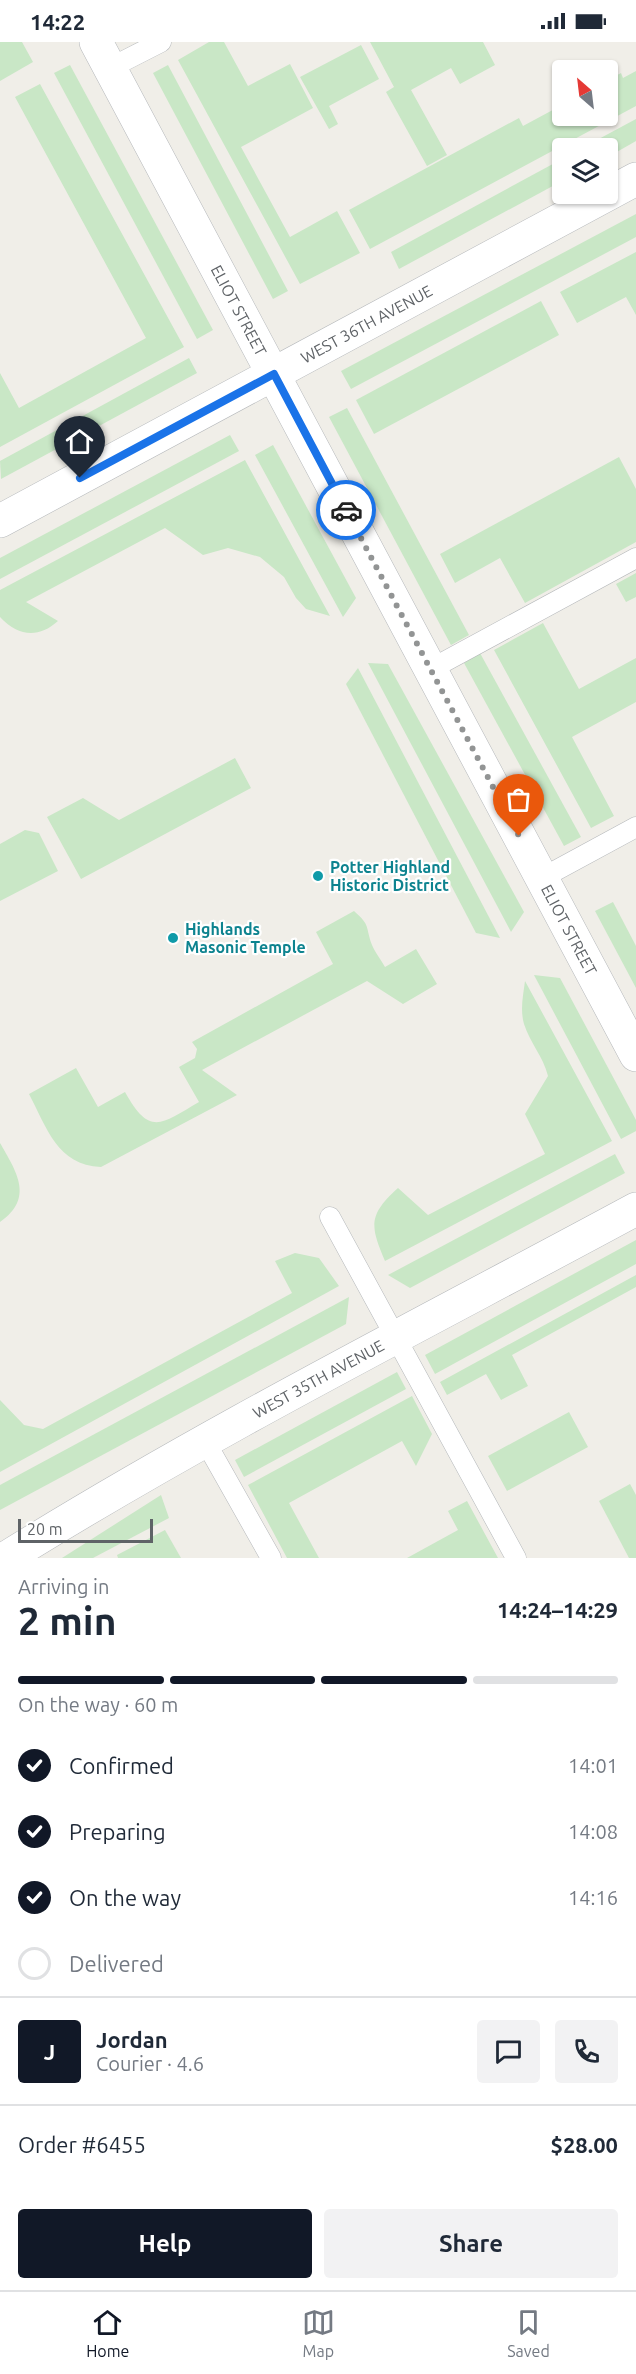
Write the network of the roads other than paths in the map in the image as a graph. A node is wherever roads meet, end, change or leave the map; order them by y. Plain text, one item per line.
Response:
1 (161, 42) edge
2 (103, 55) edge
3 (636, 179) edge
4 (274, 374) junction
5 (0, 521) edge
6 (636, 558) edge
7 (430, 669) junction
8 (636, 827) edge
9 (542, 878) junction
10 (636, 1055) edge
11 (636, 1209) edge
12 (330, 1217) dead end
13 (396, 1338) junction
14 (206, 1441) junction
15 (6, 1558) edge
16 (271, 1558) edge
17 (516, 1558) edge

1 - 2 lane
2 - 4 street, ELIOT STREET
3 - 4 street, WEST 36TH AVENUE
4 - 5 street, WEST 36TH AVENUE
4 - 7 street, ELIOT STREET
6 - 7 lane
7 - 9 street, ELIOT STREET
8 - 9 lane
9 - 10 street, ELIOT STREET
11 - 13 street, WEST 35TH AVENUE
12 - 13 lane
13 - 14 street, WEST 35TH AVENUE
13 - 17 lane
14 - 15 street, WEST 35TH AVENUE
14 - 16 lane

